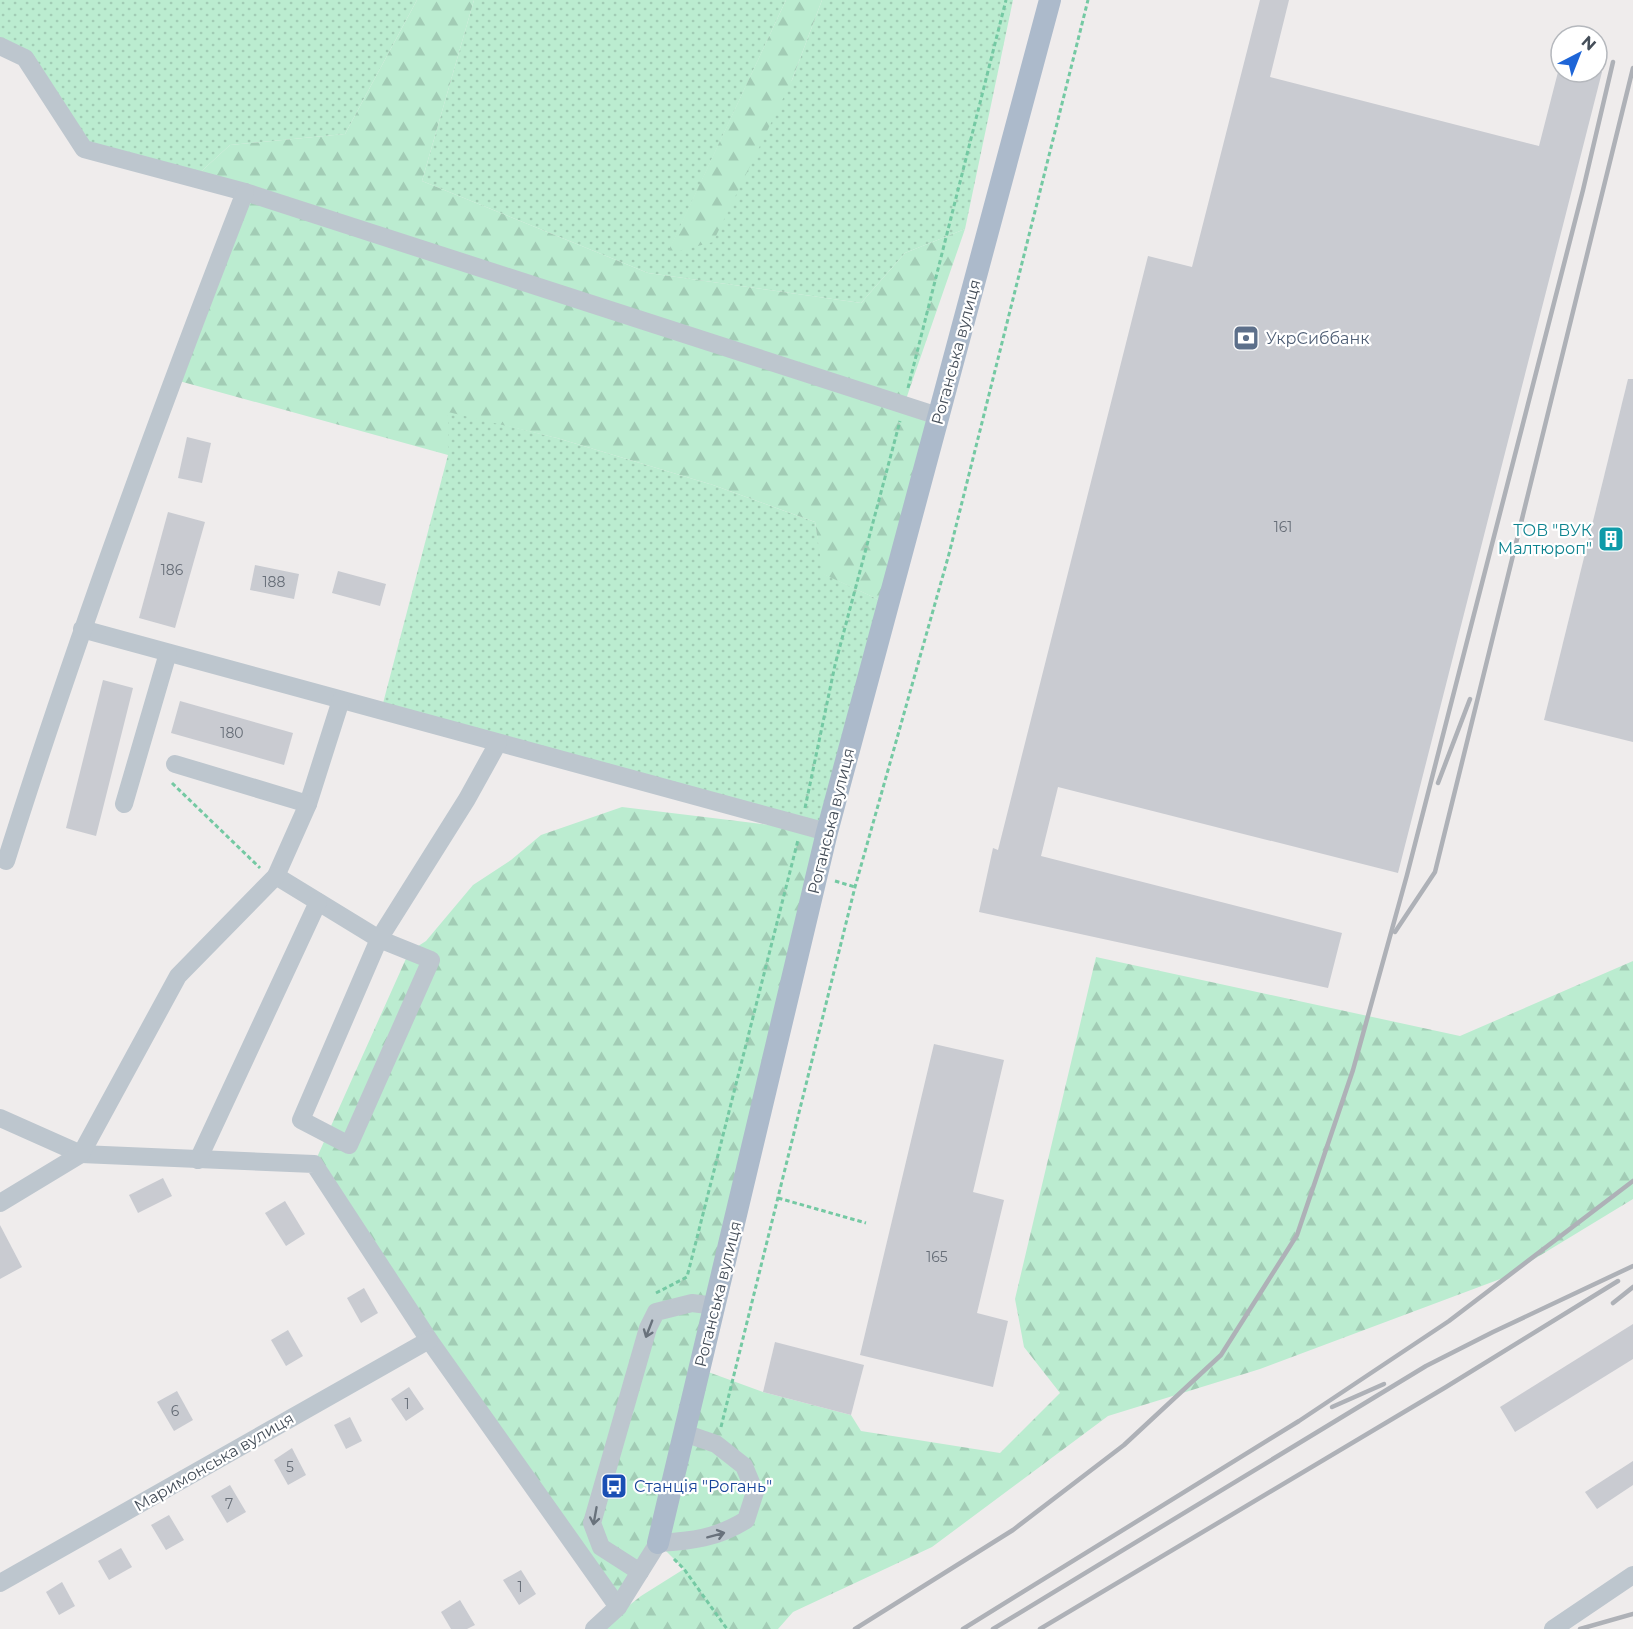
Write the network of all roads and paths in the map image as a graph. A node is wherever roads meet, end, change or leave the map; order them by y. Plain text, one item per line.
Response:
1 (1006, 0) edge
2 (1050, 0) edge
3 (1088, 0) edge
4 (0, 46) edge
5 (246, 192) junction
6 (904, 405) junction
7 (938, 416) junction
8 (82, 629) junction
9 (168, 653) junction
10 (341, 700) junction
11 (498, 742) junction
12 (169, 770) joint
13 (124, 804) dead end
14 (308, 804) junction
15 (802, 826) junction
16 (827, 832) junction
17 (6, 861) dead end
18 (274, 878) junction
19 (318, 902) junction
20 (379, 939) junction
21 (0, 1118) edge
22 (81, 1155) junction
23 (198, 1161) junction
24 (778, 1198) junction
25 (0, 1203) edge
26 (866, 1222) dead end
27 (654, 1294) dead end
28 (716, 1306) junction
29 (429, 1340) junction
30 (684, 1433) junction
31 (716, 1444) junction
32 (658, 1543) junction
33 (640, 1572) junction
34 (1633, 1575) edge
35 (0, 1583) edge
36 (618, 1607) junction
37 (594, 1629) edge
38 (727, 1629) edge
39 (1553, 1629) edge

1 - 6 path
2 - 7 main road, Роганська вулиця
3 - 24 path
4 - 5 street
5 - 6 street
5 - 8 street
6 - 7 street
6 - 15 path
7 - 16 main road, Роганська вулиця
8 - 9 street
8 - 17 street
9 - 10 street
9 - 13 street
10 - 11 street
10 - 14 street
11 - 15 street
11 - 20 street
12 - 14 street
12 - 18 path
14 - 18 street
15 - 16 street
15 - 27 path
16 - 28 main road, Роганська вулиця
18 - 19 street
18 - 22 street
19 - 20 street
19 - 23 street
20 - 20 street
21 - 22 street
22 - 23 street
22 - 25 street
23 - 29 street
24 - 26 path
24 - 31 path
28 - 30 main road, Роганська вулиця
28 -> 33 street
29 - 35 street, Маримонська вулиця
29 - 36 street
30 - 31 street
30 - 32 main road, Роганська вулиця
32 -> 31 street
32 - 33 street, Роганська вулиця
32 - 38 path
33 - 36 street, Роганська вулиця
34 - 39 street
36 - 37 street, Роганська вулиця

